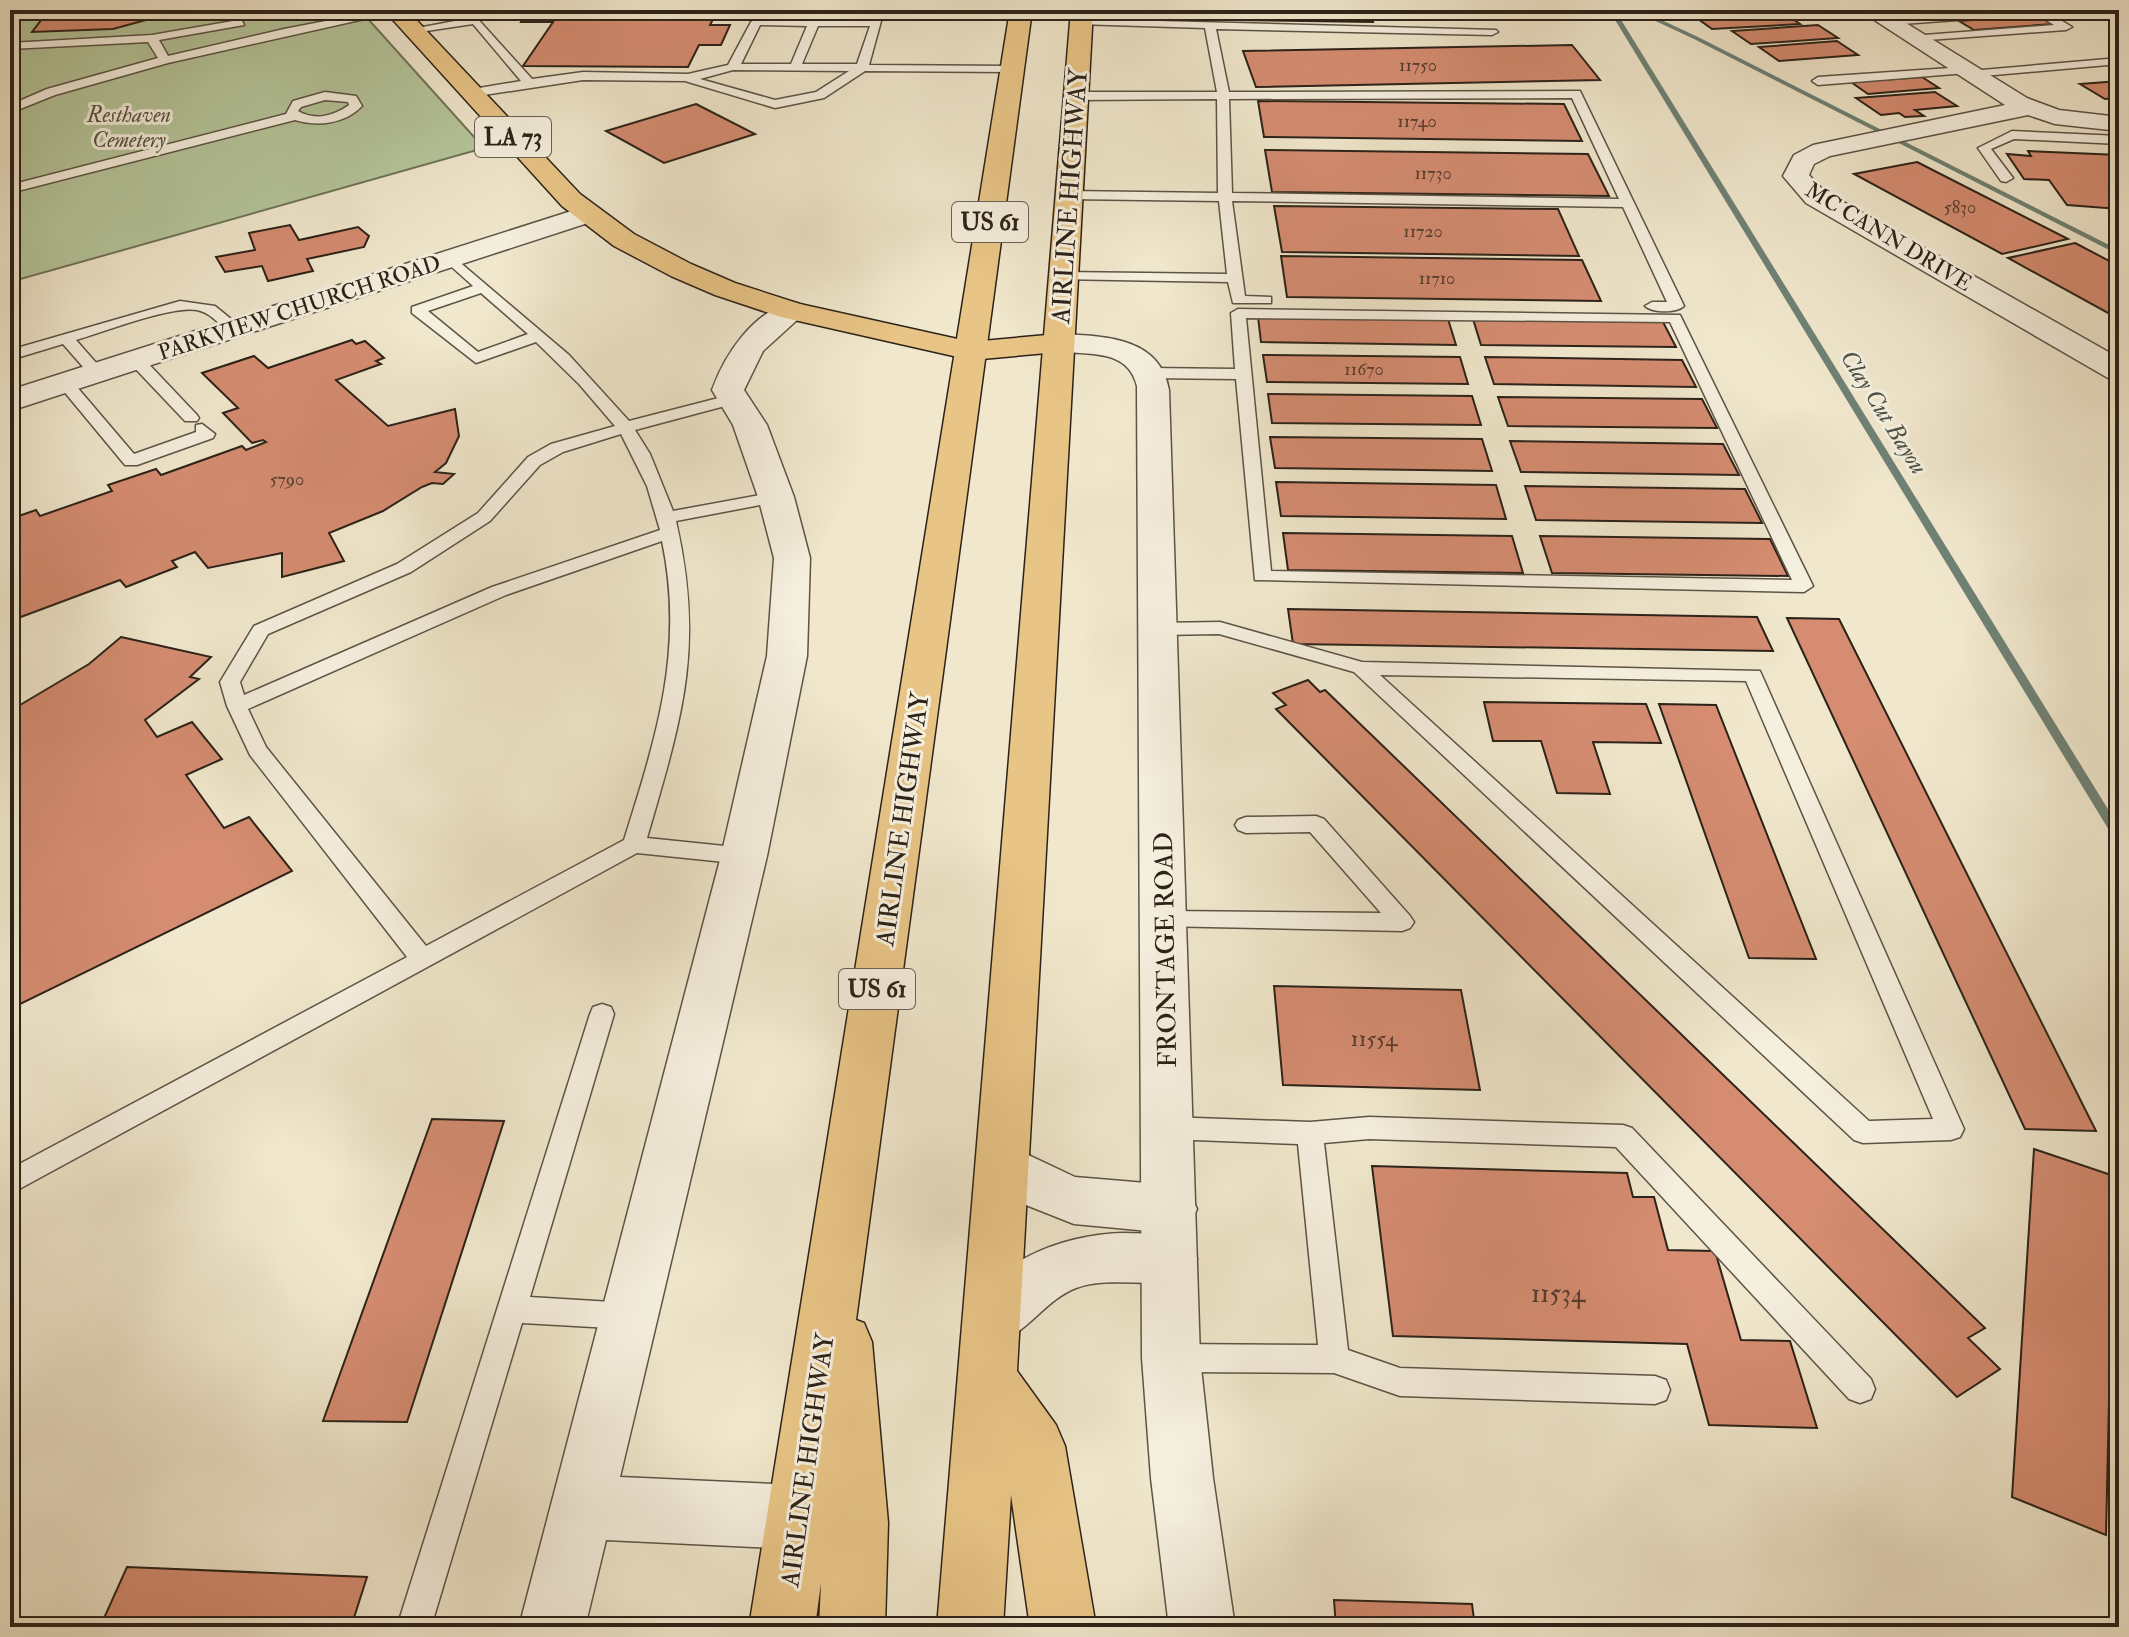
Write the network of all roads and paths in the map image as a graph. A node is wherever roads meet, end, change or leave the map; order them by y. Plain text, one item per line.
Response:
1 (17, 10) edge
2 (232, 10) edge
3 (395, 10) edge
4 (844, 10) edge
5 (884, 10) edge
6 (1021, 11) edge
7 (1082, 16) edge
8 (1880, 16) edge
9 (10, 17) edge
10 (814, 22) junction
11 (1210, 25) junction
12 (413, 30) junction
13 (1492, 32) dead end
14 (152, 38) junction
15 (1915, 38) junction
16 (10, 46) edge
17 (165, 60) junction
18 (2119, 61) edge
19 (733, 67) junction
20 (795, 68) junction
21 (862, 68) junction
22 (1968, 72) junction
23 (688, 78) junction
24 (1818, 81) dead end
25 (529, 83) junction
26 (1036, 89) junction
27 (471, 93) junction
28 (1223, 93) junction
29 (10, 109) edge
30 (294, 116) dead end
31 (2033, 117) junction
32 (2119, 124) edge
33 (2119, 140) edge
34 (2006, 178) dead end
35 (10, 189) edge
36 (1068, 195) junction
37 (1225, 197) junction
38 (1630, 203) junction
39 (587, 214) junction
40 (450, 258) junction
41 (1062, 276) junction
42 (1235, 278) junction
43 (483, 287) junction
44 (792, 311) junction
45 (234, 328) junction
46 (537, 336) junction
47 (67, 339) junction
48 (1058, 343) junction
49 (971, 351) junction
50 (10, 355) edge
51 (136, 360) junction
52 (2119, 371) edge
53 (97, 373) junction
54 (1148, 373) junction
55 (1244, 374) junction
56 (65, 383) junction
57 (734, 399) junction
58 (10, 401) edge
59 (625, 427) junction
60 (776, 497) junction
61 (668, 525) junction
62 (1158, 629) junction
63 (1361, 668) junction
64 (237, 706) junction
65 (1246, 825) dead end
66 (634, 845) junction
67 (744, 856) junction
68 (1165, 920) junction
69 (423, 960) junction
70 (602, 1014) dead end
71 (1168, 1128) junction
72 (1310, 1133) junction
73 (1003, 1166) junction
74 (10, 1182) edge
75 (1169, 1234) junction
76 (837, 1259) junction
77 (512, 1309) junction
78 (630, 1316) junction
79 (994, 1319) junction
80 (1171, 1358) junction
81 (1334, 1359) junction
82 (989, 1380) junction
83 (1860, 1389) dead end
84 (1655, 1390) dead end
85 (582, 1507) junction
86 (798, 1517) junction
87 (414, 1627) edge
88 (552, 1627) edge
89 (782, 1627) edge
90 (852, 1627) edge
91 (970, 1627) edge
92 (1063, 1627) edge
93 (1202, 1627) edge

1 - 9 lane
2 - 14 lane
3 - 12 main road, LA 73
3 - 17 lane
4 - 5 lane
5 - 6 lane
6 - 26 main road, AIRLINE HIGHWAY / US 61
7 - 11 lane
7 - 26 main road, AIRLINE HIGHWAY / US 61
8 - 15 street
8 - 15 lane
10 - 19 lane
10 - 20 lane
10 - 21 lane
11 - 13 lane
11 - 28 lane
12 - 25 lane
12 - 27 main road, LA 73
14 - 16 lane
14 - 17 lane
15 - 22 street
17 - 29 lane
18 - 22 lane
19 - 20 lane
19 - 23 lane
20 - 21 lane
21 - 23 lane
21 - 26 lane
22 - 24 lane
22 - 31 street
23 - 25 lane
25 - 27 lane
26 - 28 lane
26 - 36 main road, AIRLINE HIGHWAY / US 61
26 - 49 main road, AIRLINE HIGHWAY / US 61
27 - 39 main road, LA 73
28 - 37 lane
28 - 38 lane
30 - 35 lane
31 - 32 street
31 - 33 lane
31 - 34 lane
31 - 52 street, MC CANN DRIVE
36 - 37 lane
36 - 41 main road, AIRLINE HIGHWAY / US 61
37 - 38 lane
37 - 42 lane
38 - 42 lane
39 - 40 street, PARKVIEW CHURCH ROAD
39 - 44 main road, LA 73
40 - 43 lane
40 - 45 street, PARKVIEW CHURCH ROAD
41 - 42 lane
41 - 48 main road, AIRLINE HIGHWAY / US 61
43 - 46 lane
43 - 46 lane
44 - 49 main road, LA 73
44 - 57 street
45 - 47 lane
45 - 51 street, PARKVIEW CHURCH ROAD
46 - 59 lane
47 - 50 lane
47 - 53 lane
48 - 49 main road, LA 73
48 - 54 street
48 - 73 main road, AIRLINE HIGHWAY / US 61
49 - 76 main road, AIRLINE HIGHWAY / US 61
51 - 53 street, PARKVIEW CHURCH ROAD
51 - 56 lane
53 - 56 street, PARKVIEW CHURCH ROAD
54 - 55 lane
54 - 62 street, FRONTAGE ROAD
55 - 55 lane
56 - 58 street, PARKVIEW CHURCH ROAD
57 - 59 lane
57 - 60 street
59 - 61 lane
59 - 64 lane
60 - 61 lane
60 - 67 street
61 - 64 lane
61 - 66 lane
62 - 63 lane
62 - 68 street, FRONTAGE ROAD
63 - 63 lane
64 - 69 lane
65 - 68 lane
66 - 67 lane
66 - 69 lane
67 - 78 street
68 - 71 street, FRONTAGE ROAD
69 - 74 lane
70 - 77 lane
71 - 72 lane
71 - 75 street, FRONTAGE ROAD
72 - 81 lane
72 - 83 lane
73 - 75 street
73 - 79 main road, AIRLINE HIGHWAY / US 61
75 - 79 street
75 - 80 street, FRONTAGE ROAD
76 - 86 main road, AIRLINE HIGHWAY / US 61
76 - 90 main road
77 - 78 lane
77 - 87 lane
78 - 85 street
79 - 82 main road, AIRLINE HIGHWAY / US 61
80 - 81 lane
80 - 93 street, FRONTAGE ROAD
81 - 84 lane
82 - 91 main road, AIRLINE HIGHWAY / US 61
82 - 92 main road
85 - 86 street
85 - 88 street
86 - 89 main road, AIRLINE HIGHWAY / US 61

